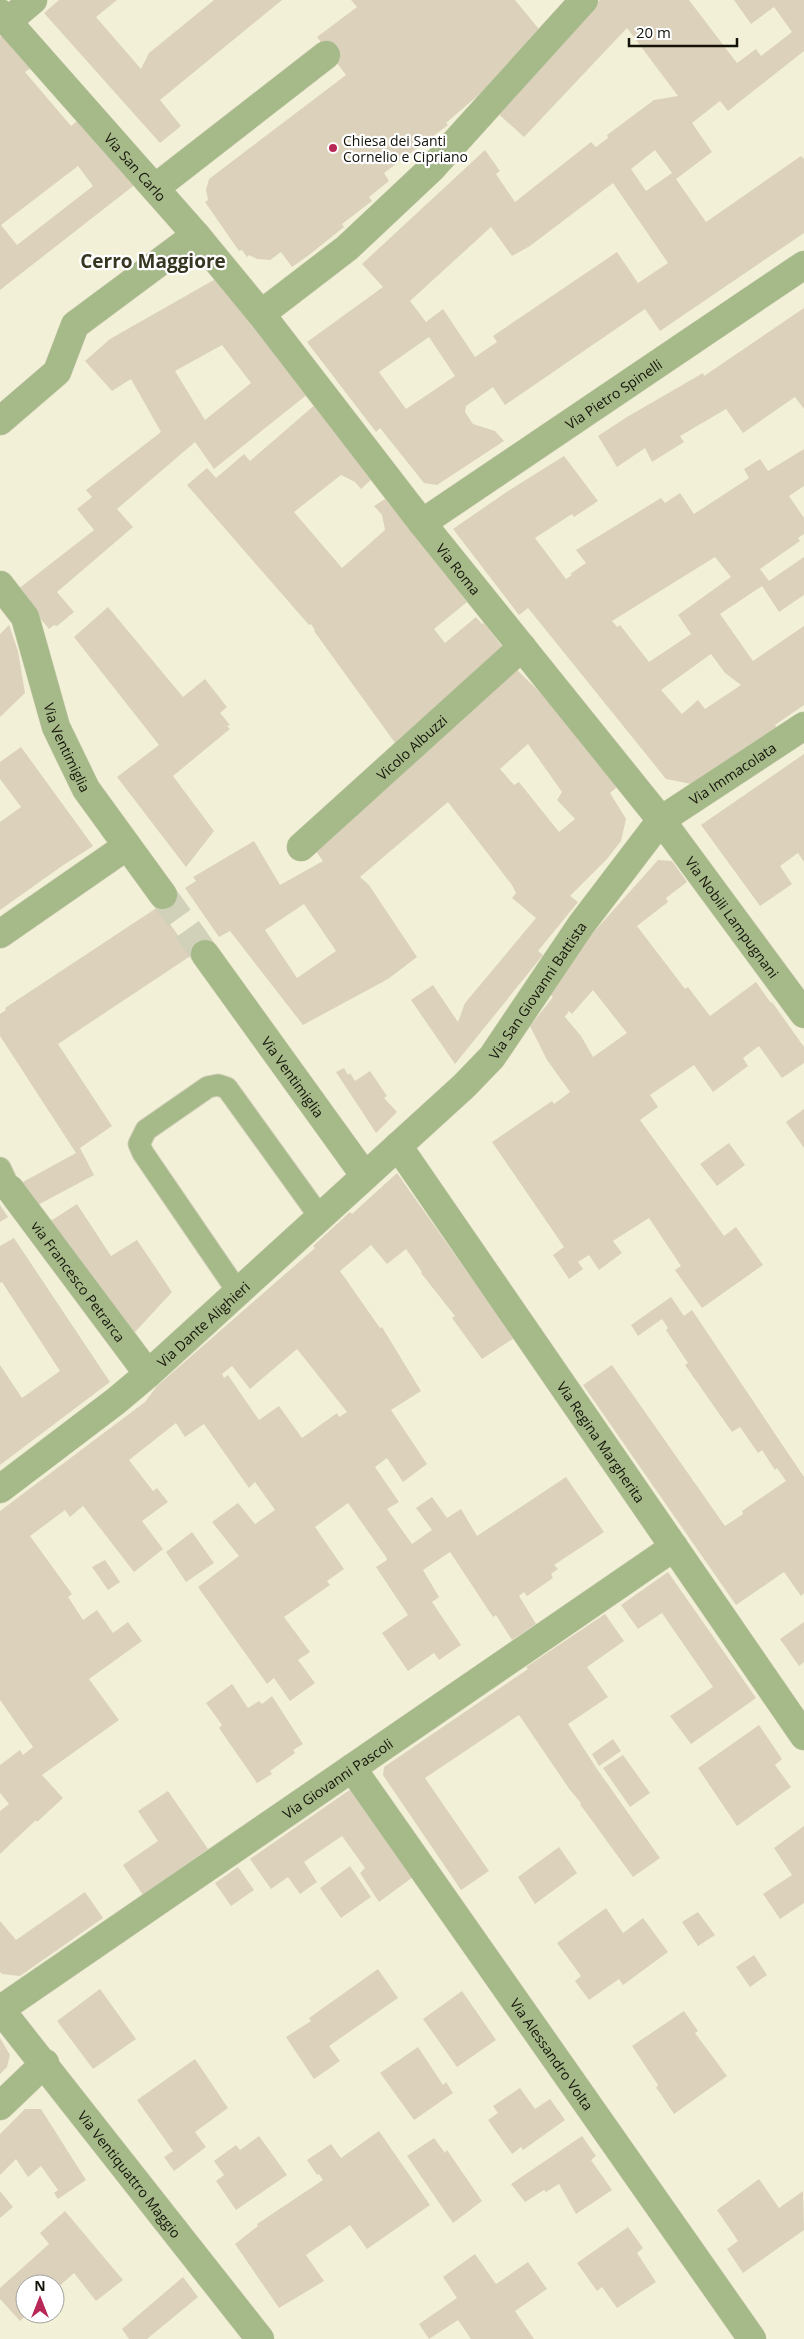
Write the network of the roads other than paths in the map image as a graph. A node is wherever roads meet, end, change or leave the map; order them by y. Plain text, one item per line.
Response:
1 (33, 0) edge
2 (584, 0) edge
3 (3, 17) edge
4 (326, 54) dead end
5 (155, 188) junction
6 (196, 235) junction
7 (804, 265) edge
8 (261, 314) junction
9 (0, 422) edge
10 (422, 523) junction
11 (0, 585) edge
12 (522, 647) junction
13 (804, 726) edge
14 (661, 820) junction
15 (127, 846) junction
16 (301, 847) dead end
17 (163, 895) tunnel mouth
18 (0, 934) edge
19 (205, 954) tunnel mouth
20 (804, 1014) edge
21 (398, 1146) junction
22 (366, 1176) junction
23 (5, 1178) edge
24 (320, 1217) junction
25 (238, 1292) junction
26 (148, 1374) junction
27 (0, 1489) edge
28 (674, 1546) junction
29 (804, 1736) edge
30 (352, 1768) junction
31 (0, 2009) edge
32 (45, 2063) junction
33 (0, 2106) edge
34 (260, 2339) edge
35 (752, 2339) edge

1 - 3 street, Via San Carlo
2 - 8 street
3 - 5 street, Via San Carlo
4 - 5 street
5 - 6 street, Via San Carlo
6 - 8 street, Via San Carlo
6 - 9 street
7 - 10 street, Via Pietro Spinelli
8 - 10 street, Via Roma
10 - 12 street, Via Roma
11 - 15 street, Via Ventimiglia
12 - 14 street, Via Roma
12 - 16 street, Vicolo Albuzzi
13 - 14 street, Via Immacolata
14 - 20 street, Via Nobili Lampugnani
14 - 21 street, Via San Giovanni Battista
15 - 17 street, Via Ventimiglia
15 - 18 street
19 - 22 street, Via Ventimiglia
21 - 22 street, Via Dante Alighieri
21 - 28 street, Via Regina Margherita
22 - 24 street, Via Dante Alighieri
23 - 26 street, via Francesco Petrarca
24 - 25 street, Via Dante Alighieri
24 - 25 lane
25 - 26 street, Via Dante Alighieri
26 - 27 street, Via Dante Alighieri
28 - 29 street, Via Regina Margherita
28 - 30 street, Via Giovanni Pascoli
30 - 31 street, Via Giovanni Pascoli
30 - 35 street, Via Alessandro Volta
31 - 32 street, Via Ventiquattro Maggio
32 - 33 street
32 - 34 street, Via Ventiquattro Maggio

